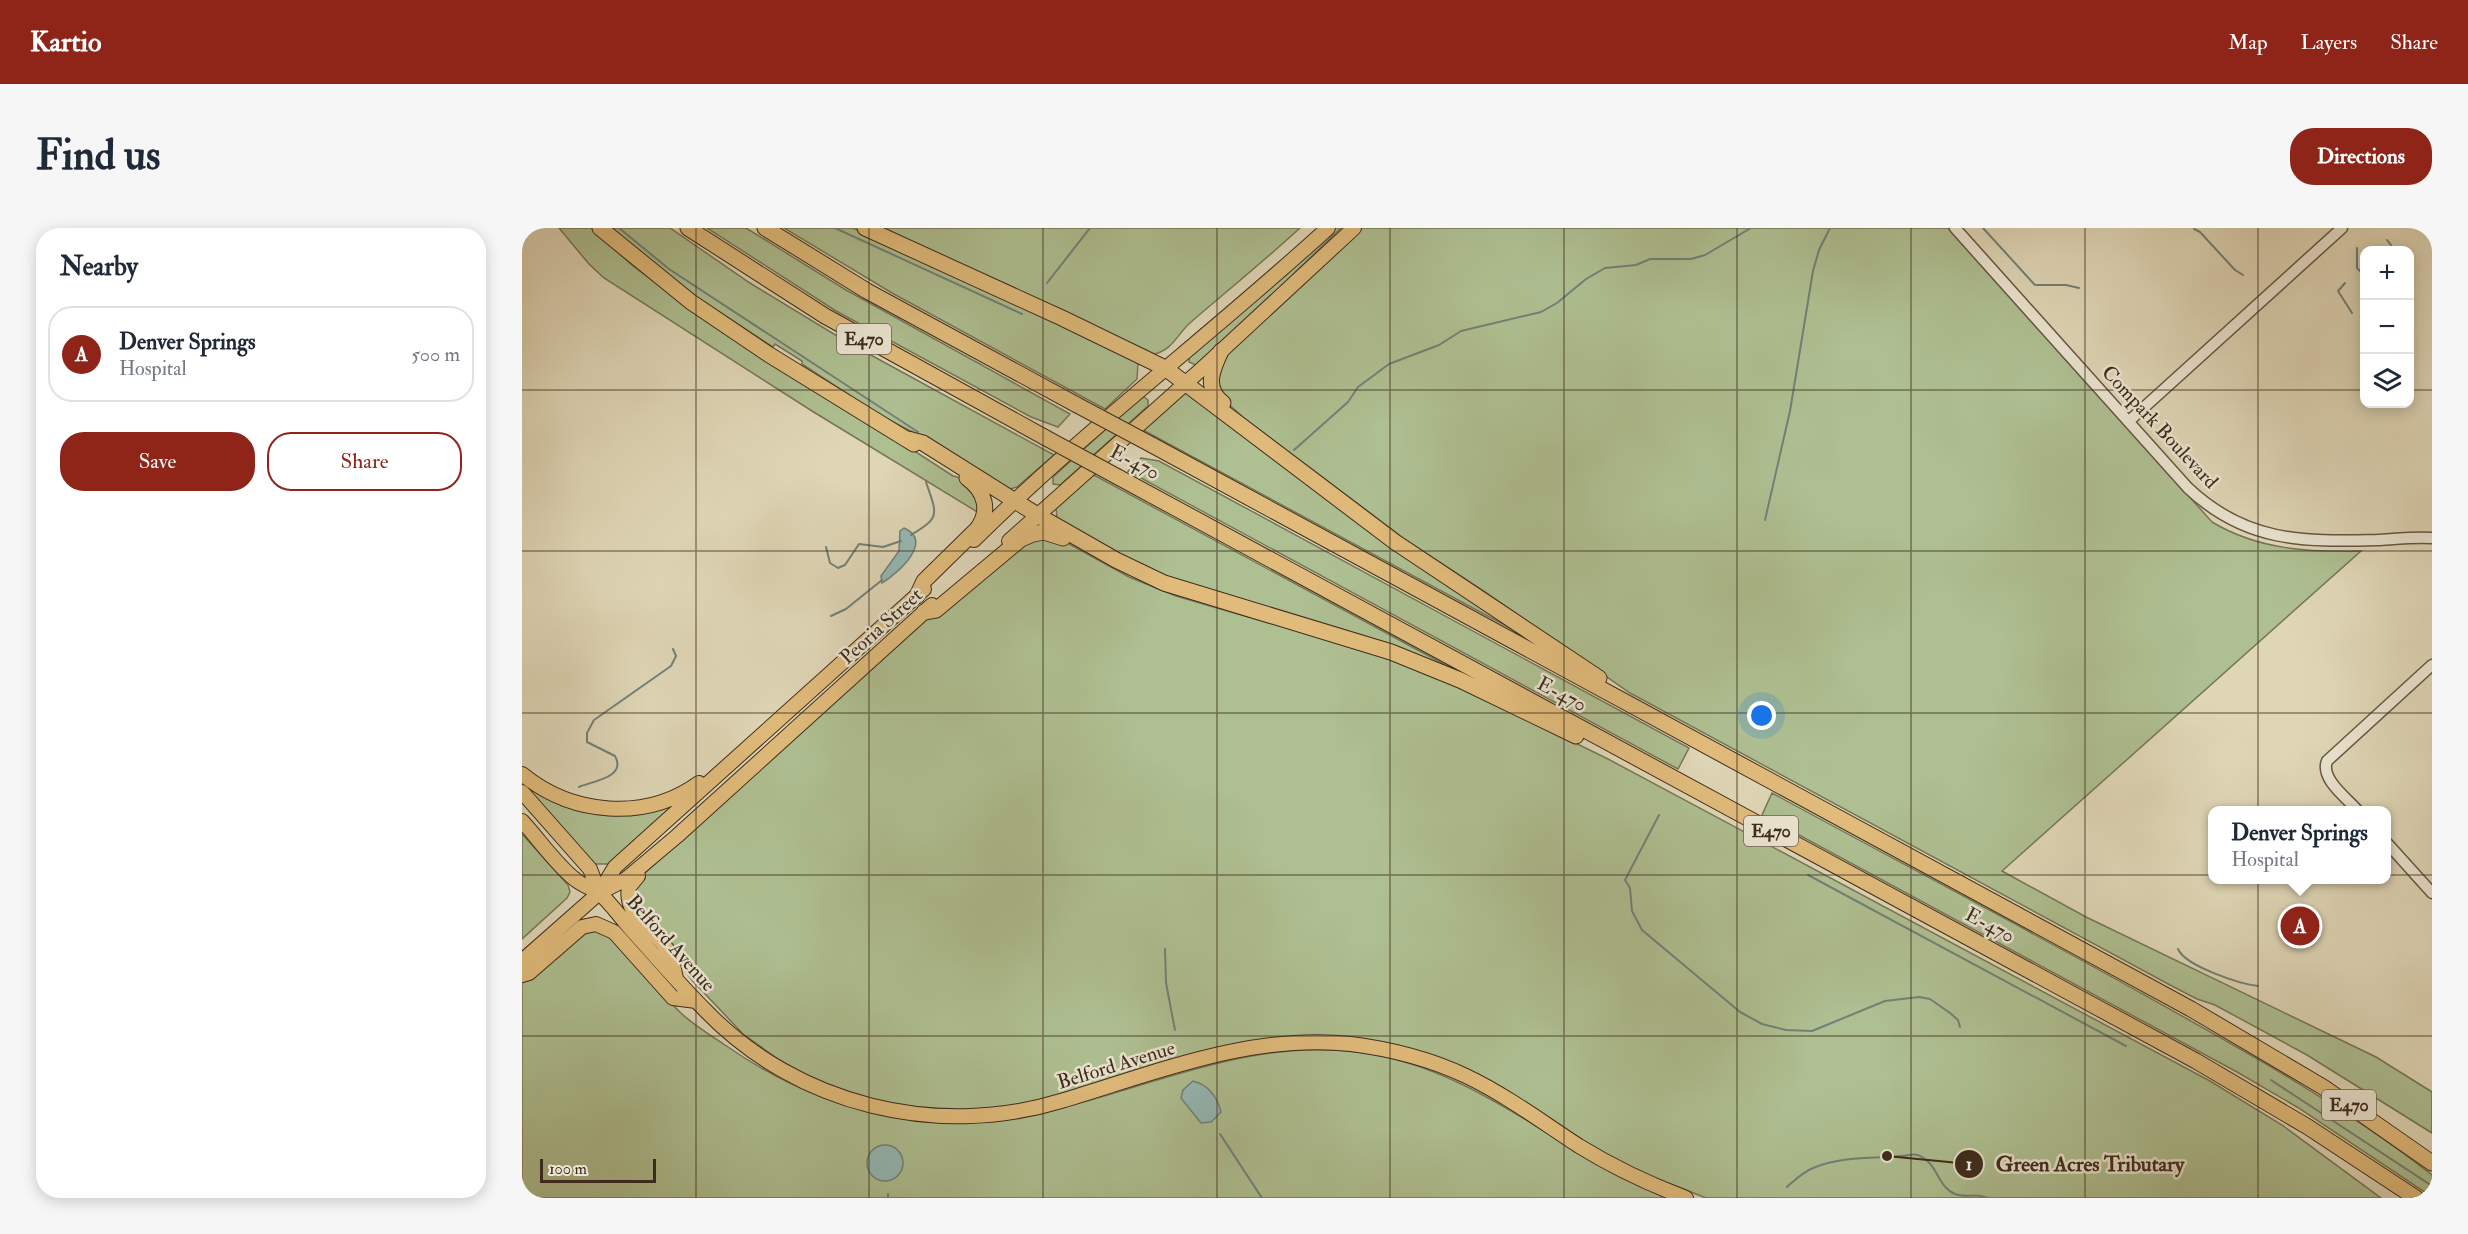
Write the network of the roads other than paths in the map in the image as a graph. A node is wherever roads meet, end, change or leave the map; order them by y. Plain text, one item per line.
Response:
1 (600, 228) edge
2 (688, 228) edge
3 (765, 228) edge
4 (865, 228) edge
5 (878, 228) edge
6 (1319, 228) edge
7 (1328, 228) edge
8 (1354, 228) edge
9 (1955, 228) edge
10 (2342, 228) edge
11 (1311, 243) junction
12 (992, 286) junction
13 (1221, 351) junction
14 (1164, 368) junction
15 (1186, 383) junction
16 (2129, 421) junction
17 (1244, 427) junction
18 (908, 439) junction
19 (1014, 501) junction
20 (1039, 516) junction
21 (2432, 538) edge
22 (1116, 560) junction
23 (917, 596) junction
24 (924, 612) junction
25 (2432, 665) edge
26 (1660, 721) junction
27 (753, 744) junction
28 (1665, 773) junction
29 (522, 774) edge
30 (522, 792) edge
31 (2354, 806) edge
32 (522, 821) edge
33 (677, 836) junction
34 (2391, 847) edge
35 (599, 893) junction
36 (2432, 893) edge
37 (522, 961) edge
38 (522, 975) edge
39 (676, 980) junction
40 (696, 1001) junction
41 (2432, 1163) edge
42 (1686, 1198) edge
43 (2415, 1198) edge

1 - 18 highway
2 - 28 highway, E-470 / E470, bridge
3 - 26 highway, E-470 / E470, bridge
4 - 12 highway
5 - 12 highway
6 - 11 main road
7 - 11 main road, Peoria Street
8 - 13 main road, Peoria Street
9 - 16 street, Compark Boulevard
10 - 16 street
11 - 14 main road, Peoria Street
12 - 14 highway
13 - 15 main road, Peoria Street
13 - 17 highway
14 - 15 highway
14 - 19 main road, Peoria Street
15 - 17 highway
15 - 20 main road, Peoria Street
16 - 21 street, Compark Boulevard
17 - 26 highway
18 - 19 highway
18 - 23 highway
19 - 20 highway
19 - 23 main road, Peoria Street
20 - 22 highway
20 - 24 main road, Peoria Street
22 - 24 highway
22 - 28 highway
23 - 27 main road, Peoria Street
24 - 33 main road, Peoria Street
25 - 31 street
26 - 41 highway, E-470 / E470
27 - 29 main road
27 - 35 main road, Peoria Street
28 - 43 highway, E-470 / E470
30 - 35 main road, Belford Avenue
32 - 35 main road, Belford Avenue
33 - 35 main road, Peoria Street
33 - 39 main road
34 - 36 street
35 - 37 main road, Peoria Street
35 - 39 main road, Belford Avenue
38 - 40 main road
39 - 40 main road, Belford Avenue
40 - 42 main road, Belford Avenue

